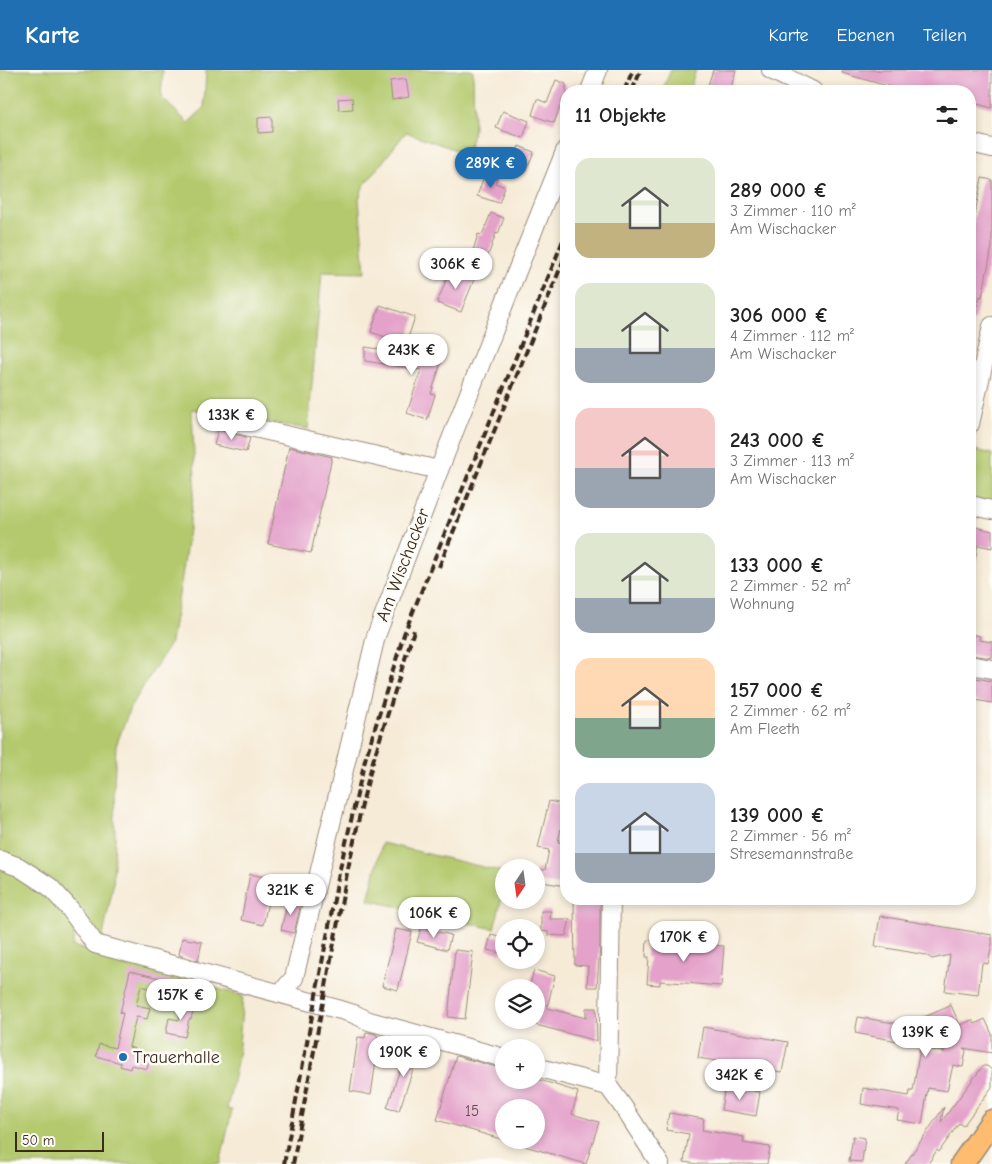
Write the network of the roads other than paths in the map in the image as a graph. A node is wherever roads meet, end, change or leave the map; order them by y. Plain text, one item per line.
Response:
1 (598, 70) edge
2 (771, 70) edge
3 (592, 85) edge
4 (801, 85) edge
5 (976, 144) edge
6 (992, 148) edge
7 (560, 164) edge
8 (992, 326) edge
9 (976, 397) edge
10 (241, 426) dead end
11 (439, 470) junction
12 (976, 507) edge
13 (992, 510) edge
14 (976, 666) edge
15 (992, 669) edge
16 (0, 860) edge
17 (611, 905) edge
18 (282, 993) junction
19 (495, 1056) edge
20 (545, 1069) edge
21 (608, 1086) junction
22 (992, 1121) edge
23 (985, 1139) edge
24 (660, 1164) edge
25 (962, 1164) edge

1 - 3 street
2 - 4 street
5 - 6 street
7 - 11 street, Am Wischacker
8 - 9 street
10 - 11 street
11 - 18 street, Am Wischacker
12 - 13 street
14 - 15 street
16 - 18 street
17 - 21 street
18 - 19 street
20 - 21 street
21 - 24 street
22 - 23 main road
23 - 25 main road

